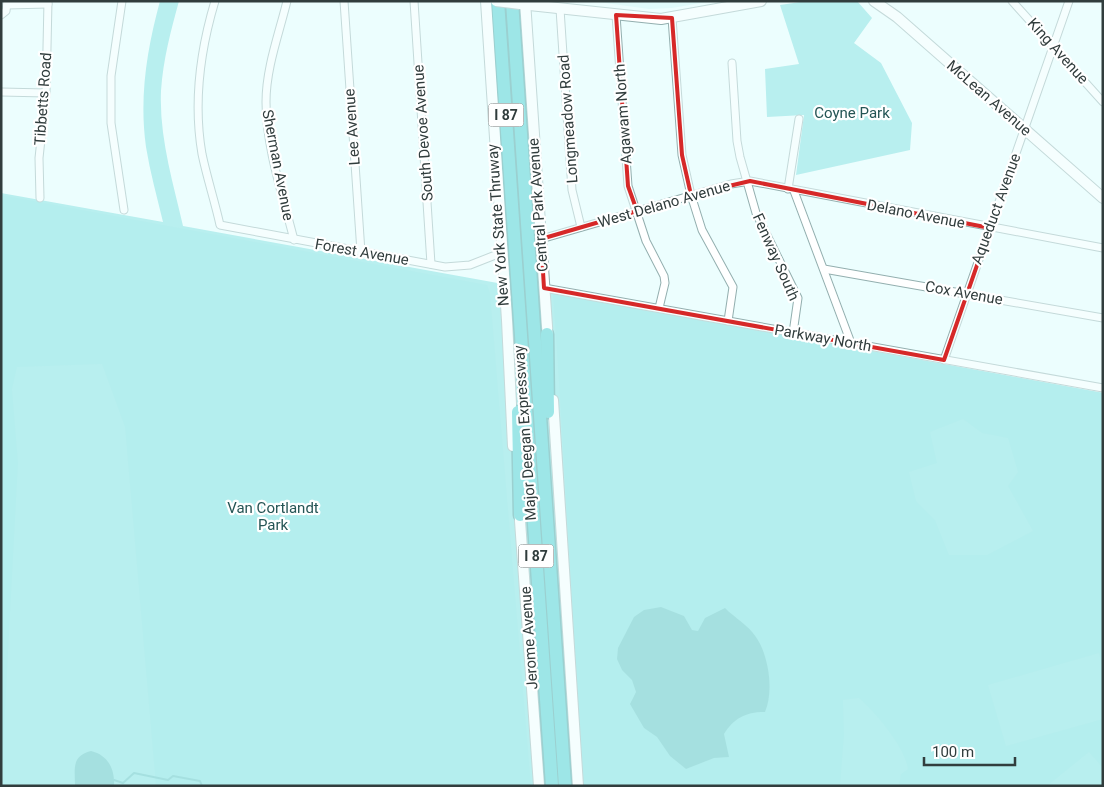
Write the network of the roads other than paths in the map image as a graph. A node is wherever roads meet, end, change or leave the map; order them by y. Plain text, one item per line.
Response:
1 (122, 1) edge
2 (215, 1) edge
3 (287, 1) edge
4 (344, 1) edge
5 (414, 1) edge
6 (486, 1) edge
7 (497, 1) edge
8 (761, 1) edge
9 (874, 1) edge
10 (1012, 1) edge
11 (1069, 1) edge
12 (7, 3) edge
13 (48, 3) edge
14 (521, 3) edge
15 (560, 9) junction
16 (1, 15) edge
17 (616, 16) junction
18 (672, 18) junction
19 (1052, 45) junction
20 (732, 63) dead end
21 (1, 92) edge
22 (46, 93) junction
23 (1103, 102) edge
24 (799, 119) dead end
25 (1025, 129) junction
26 (746, 182) junction
27 (791, 190) junction
28 (691, 195) junction
29 (40, 198) dead end
30 (1103, 198) edge
31 (124, 210) dead end
32 (636, 211) junction
33 (581, 227) junction
34 (990, 228) junction
35 (541, 239) junction
36 (294, 240) junction
37 (1103, 248) edge
38 (361, 252) junction
39 (503, 252) junction
40 (431, 264) junction
41 (824, 269) junction
42 (538, 287) junction
43 (966, 293) junction
44 (659, 308) junction
45 (1103, 318) edge
46 (728, 321) junction
47 (521, 327) junction
48 (793, 333) junction
49 (547, 334) junction
50 (851, 343) junction
51 (944, 360) junction
52 (1103, 388) edge
53 (545, 492) junction
54 (520, 515) junction
55 (539, 786) edge
56 (552, 786) edge
57 (565, 786) edge
58 (578, 786) edge

1 - 31 street
2 - 36 street, Forest Avenue
3 - 36 street, Sherman Avenue
4 - 38 street, Lee Avenue
5 - 40 street, South Devoe Avenue
6 - 39 main road
7 - 14 main road, bridge
7 - 47 highway, New York State Thruway / I 87
8 - 18 main road
9 - 25 main road, McLean Avenue
10 - 19 street, King Avenue
11 - 19 street, Aqueduct Avenue
12 - 13 street
12 - 16 street
13 - 22 street, Tibbetts Road
14 - 15 main road
14 - 35 main road, Central Park Avenue
14 - 42 highway, New York State Thruway / I 87
15 - 17 main road
15 - 33 street, Longmeadow Road
17 - 18 main road
17 - 32 street, Agawam North
18 - 28 street
19 - 23 street, King Avenue
19 - 25 street, Aqueduct Avenue
20 - 26 street, Fenway South
21 - 22 street
22 - 29 street, Tibbetts Road
24 - 27 street
25 - 30 main road, McLean Avenue
25 - 34 street, Aqueduct Avenue
26 - 27 street, West Delano Avenue
26 - 28 street, West Delano Avenue
26 - 48 street, Fenway South
27 - 34 street, Delano Avenue
27 - 41 street
28 - 32 street, West Delano Avenue
28 - 46 street
32 - 33 street, West Delano Avenue
32 - 44 street, Agawam North
33 - 35 street, West Delano Avenue
34 - 37 street, Delano Avenue
34 - 43 street, Aqueduct Avenue
35 - 42 main road, Central Park Avenue
36 - 38 street, Forest Avenue
38 - 40 street, Forest Avenue
39 - 40 street, Forest Avenue
39 - 54 main road, Jerome Avenue
41 - 43 street, Cox Avenue
41 - 50 street
42 - 44 street, Parkway North
42 - 49 main road
42 - 53 highway, Major Deegan Expressway / I 87
43 - 45 street, Cox Avenue
43 - 51 street, Aqueduct Avenue
44 - 46 street, Parkway North
46 - 48 street, Parkway North
47 - 54 highway
47 - 56 highway, Major Deegan Expressway / I 87
48 - 50 street, Parkway North
49 - 53 highway
49 - 58 main road
50 - 51 street, Parkway North
51 - 52 street, Parkway North
53 - 57 highway, Major Deegan Expressway / I 87
54 - 55 main road, Jerome Avenue

